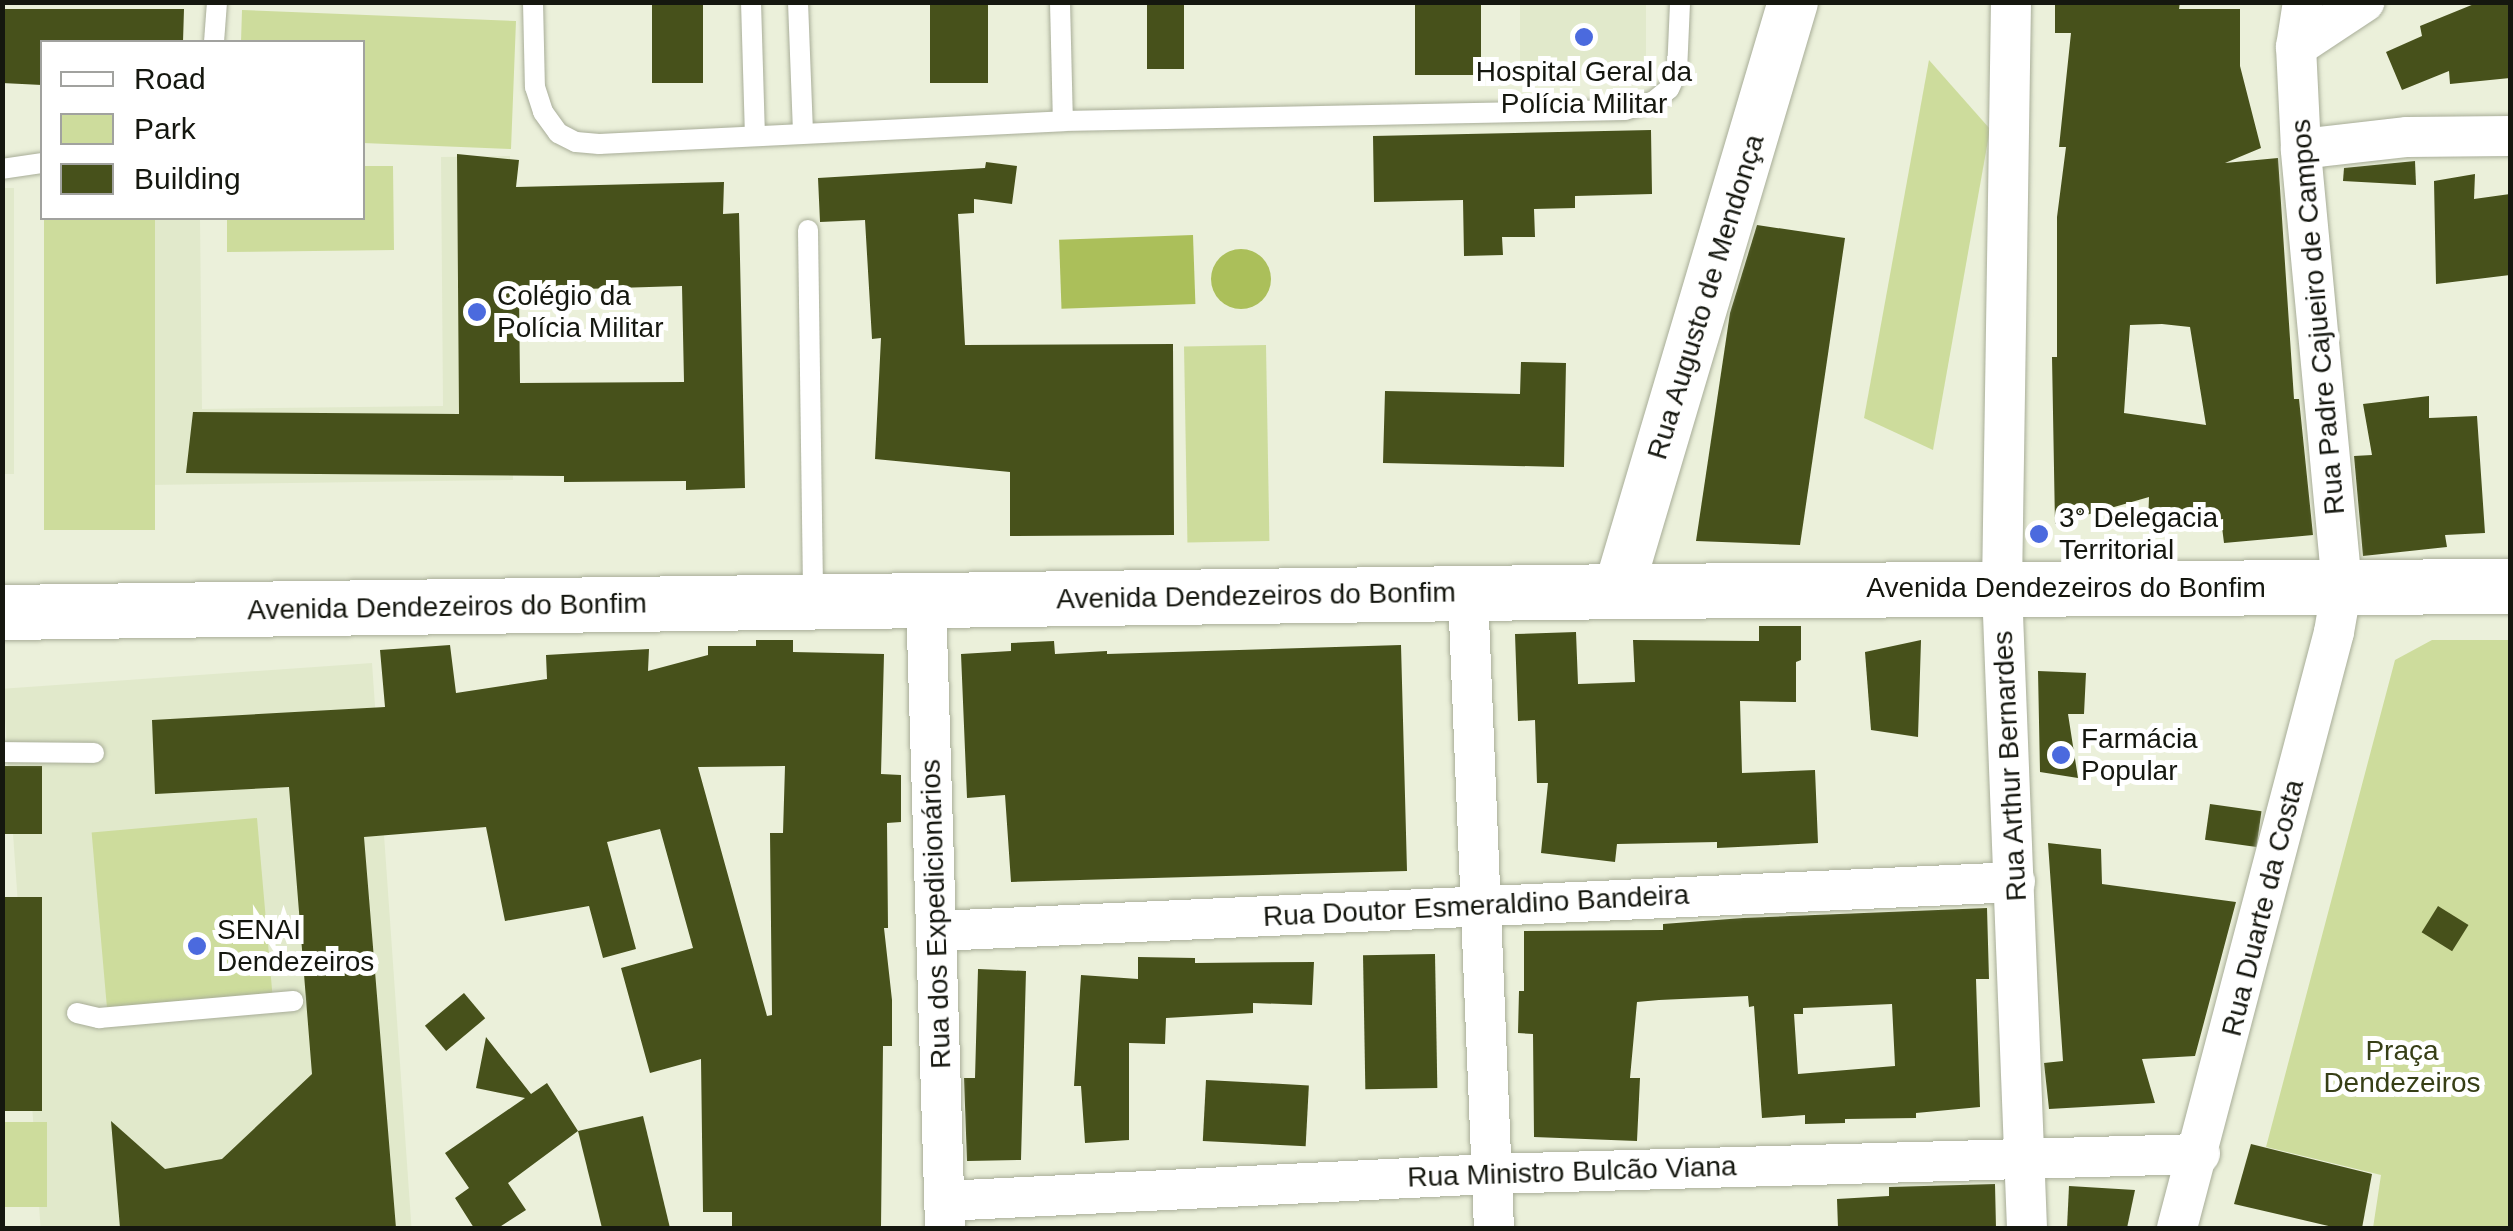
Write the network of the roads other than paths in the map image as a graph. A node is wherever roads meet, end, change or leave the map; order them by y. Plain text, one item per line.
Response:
1 (217, 2) edge
2 (533, 2) edge
3 (751, 2) edge
4 (798, 2) edge
5 (1060, 2) edge
6 (1680, 2) edge
7 (1793, 2) edge
8 (2011, 2) edge
9 (2303, 2) edge
10 (2364, 2) edge
11 (214, 40) edge
12 (2296, 47) junction
13 (1063, 121) junction
14 (803, 134) junction
15 (756, 136) junction
16 (2510, 136) edge
17 (2301, 150) junction
18 (40, 163) edge
19 (2, 169) edge
20 (808, 230) dead end
21 (2342, 586) junction
22 (2510, 586) edge
23 (2002, 589) junction
24 (1618, 590) junction
25 (1468, 593) junction
26 (926, 600) junction
27 (813, 602) junction
28 (2, 612) edge
29 (2, 752) edge
30 (94, 753) dead end
31 (2015, 882) junction
32 (1479, 905) junction
33 (938, 931) junction
34 (292, 1001) dead end
35 (77, 1013) dead end
36 (2200, 1154) junction
37 (2027, 1156) junction
38 (1491, 1174) junction
39 (945, 1215) edge
40 (1494, 1228) edge
41 (2027, 1228) edge
42 (2177, 1228) edge

1 - 11 lane
2 - 15 lane
3 - 15 lane
4 - 14 lane
5 - 13 lane
6 - 13 lane
7 - 24 street, Rua Augusto de Mendonça
8 - 23 street, Rua Arthur Bernardes
9 - 12 street, Rua Padre Cajueiro de Campos
10 - 12 street
12 - 17 street, Rua Padre Cajueiro de Campos
13 - 14 lane
14 - 15 lane
16 - 17 street
17 - 21 street, Rua Padre Cajueiro de Campos
18 - 19 lane
20 - 27 lane
21 - 22 main road, Avenida Dendezeiros do Bonfim
21 - 23 main road, Avenida Dendezeiros do Bonfim
21 - 36 street, Rua Duarte da Costa
23 - 24 main road, Avenida Dendezeiros do Bonfim
23 - 31 street, Rua Arthur Bernardes
24 - 25 main road, Avenida Dendezeiros do Bonfim
25 - 26 main road, Avenida Dendezeiros do Bonfim
25 - 32 street
26 - 27 main road, Avenida Dendezeiros do Bonfim
26 - 33 street, Rua dos Expedicionários
27 - 28 main road, Avenida Dendezeiros do Bonfim
29 - 30 lane
31 - 32 street, Rua Doutor Esmeraldino Bandeira
31 - 37 street, Rua Arthur Bernardes
32 - 33 street, Rua Doutor Esmeraldino Bandeira
32 - 38 street
33 - 39 street, Rua dos Expedicionários
34 - 35 lane
36 - 37 street, Rua Ministro Bulcão Viana
36 - 42 street, Rua Duarte da Costa
37 - 38 street, Rua Ministro Bulcão Viana
37 - 41 street, Rua Arthur Bernardes
38 - 39 street, Rua Ministro Bulcão Viana
38 - 40 street

